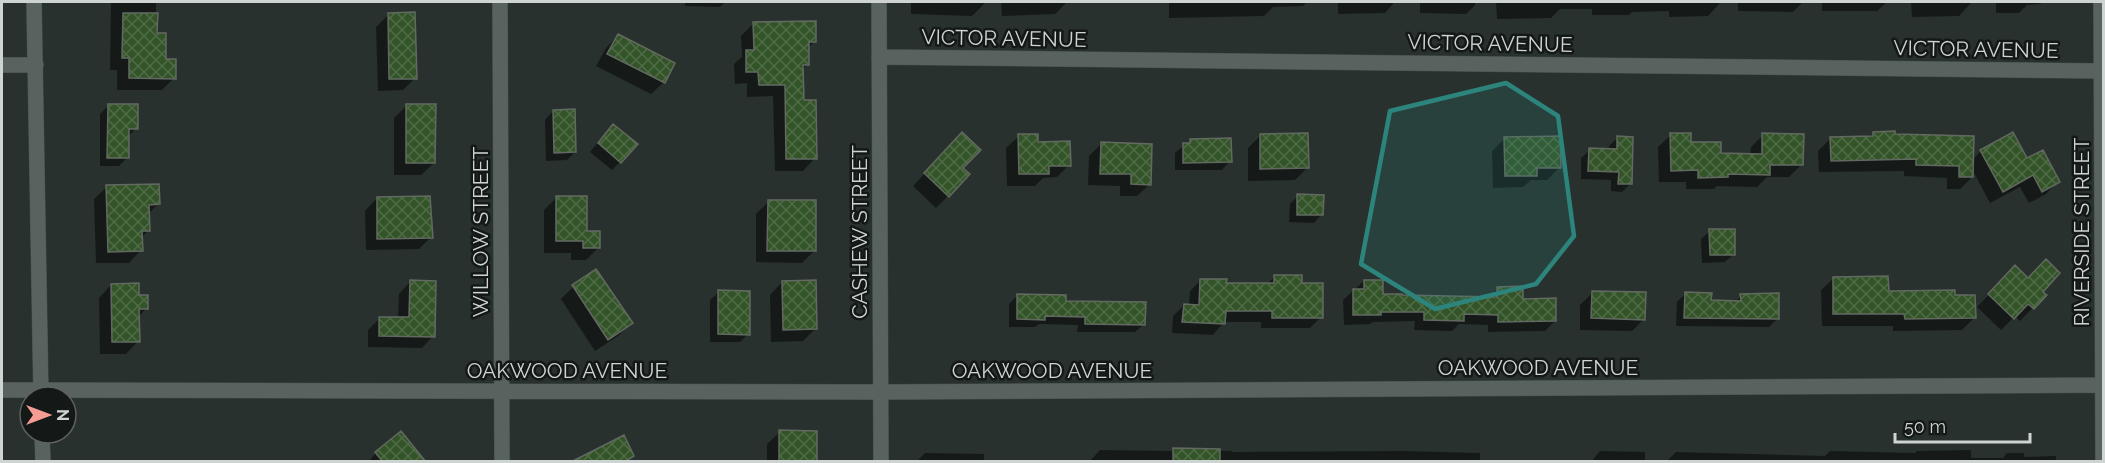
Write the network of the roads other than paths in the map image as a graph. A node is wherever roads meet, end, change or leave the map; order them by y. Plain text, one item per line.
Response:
1 (34, 2) edge
2 (500, 2) edge
3 (879, 2) edge
4 (2101, 2) edge
5 (879, 57) junction
6 (36, 64) junction
7 (2, 65) edge
8 (2101, 71) junction
9 (41, 385) edge
10 (2103, 385) edge
11 (2, 390) edge
12 (502, 390) junction
13 (18, 392) edge
14 (880, 392) junction
15 (78, 394) edge
16 (42, 445) edge
17 (43, 462) edge
18 (502, 462) edge
19 (880, 462) edge
20 (2103, 462) edge

1 - 6 street
2 - 12 street, WILLOW STREET
3 - 5 street, CASHEW STREET
4 - 8 street, RIVERSIDE STREET
5 - 8 street, VICTOR AVENUE
5 - 14 street, CASHEW STREET
6 - 7 street
6 - 9 street
8 - 10 street, RIVERSIDE STREET
10 - 14 street, OAKWOOD AVENUE
10 - 20 street, RIVERSIDE STREET
11 - 13 street, OAKWOOD AVENUE
12 - 14 street, OAKWOOD AVENUE
12 - 15 street, OAKWOOD AVENUE
12 - 18 street, WILLOW STREET
14 - 19 street, CASHEW STREET
16 - 17 street

